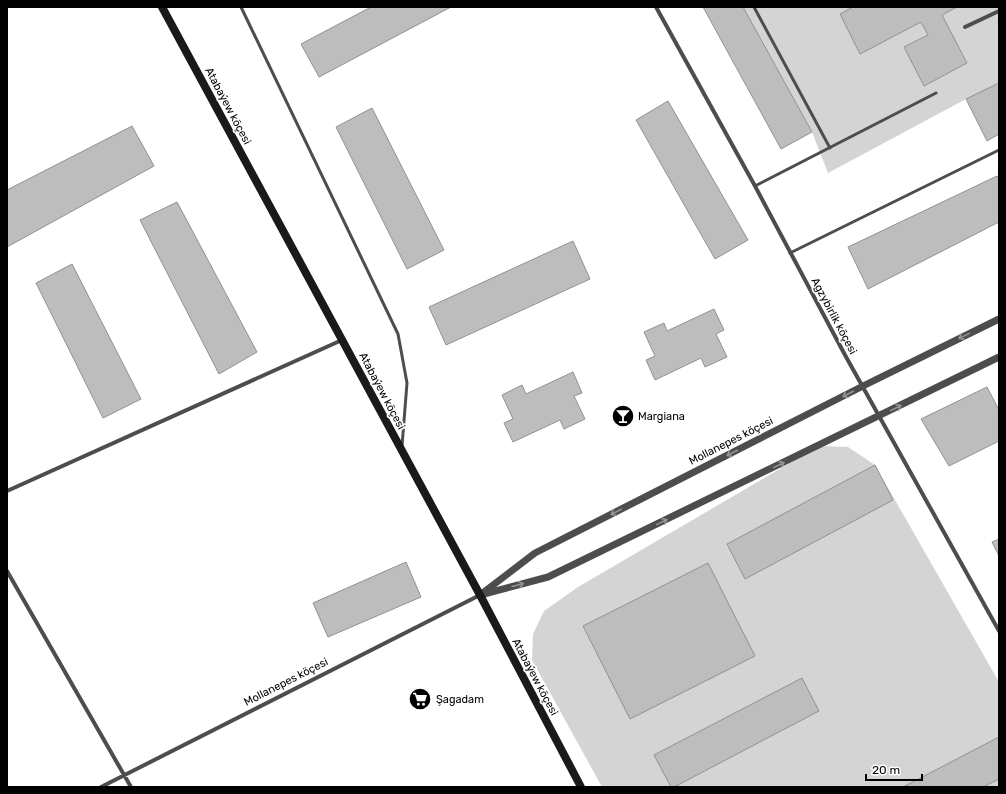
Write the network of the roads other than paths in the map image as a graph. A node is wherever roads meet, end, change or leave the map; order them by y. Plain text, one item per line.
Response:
1 (162, 7) edge
2 (241, 7) edge
3 (656, 7) edge
4 (754, 7) edge
5 (999, 11) edge
6 (965, 27) dead end
7 (936, 93) dead end
8 (830, 148) junction
9 (999, 150) edge
10 (755, 186) junction
11 (790, 253) junction
12 (999, 319) edge
13 (342, 340) junction
14 (999, 357) edge
15 (863, 386) junction
16 (880, 416) junction
17 (401, 449) junction
18 (7, 491) edge
19 (7, 571) edge
20 (480, 595) junction
21 (999, 631) edge
22 (124, 776) junction
23 (101, 787) edge
24 (131, 787) edge
25 (581, 787) edge

1 - 13 main road, Atabaýew köçesi
2 - 17 lane
3 - 10 street, Agzybirlik köçesi
4 - 8 lane
5 - 6 street
7 - 8 lane
8 - 10 lane
9 - 11 lane
10 - 11 street, Agzybirlik köçesi
11 - 15 street, Agzybirlik köçesi
12 -> 15 street, Mollanepes köçesi
13 - 17 main road, Atabaýew köçesi
13 - 18 street
16 -> 14 street, Mollanepes köçesi
15 - 16 street, Agzybirlik köçesi
15 -> 20 street, Mollanepes köçesi
20 -> 16 street, Mollanepes köçesi
16 - 21 street, Agzybirlik köçesi
17 - 20 main road, Atabaýew köçesi
19 - 22 street
20 - 22 street, Mollanepes köçesi
20 - 25 main road, Atabaýew köçesi
22 - 23 street, Mollanepes köçesi
22 - 24 street

